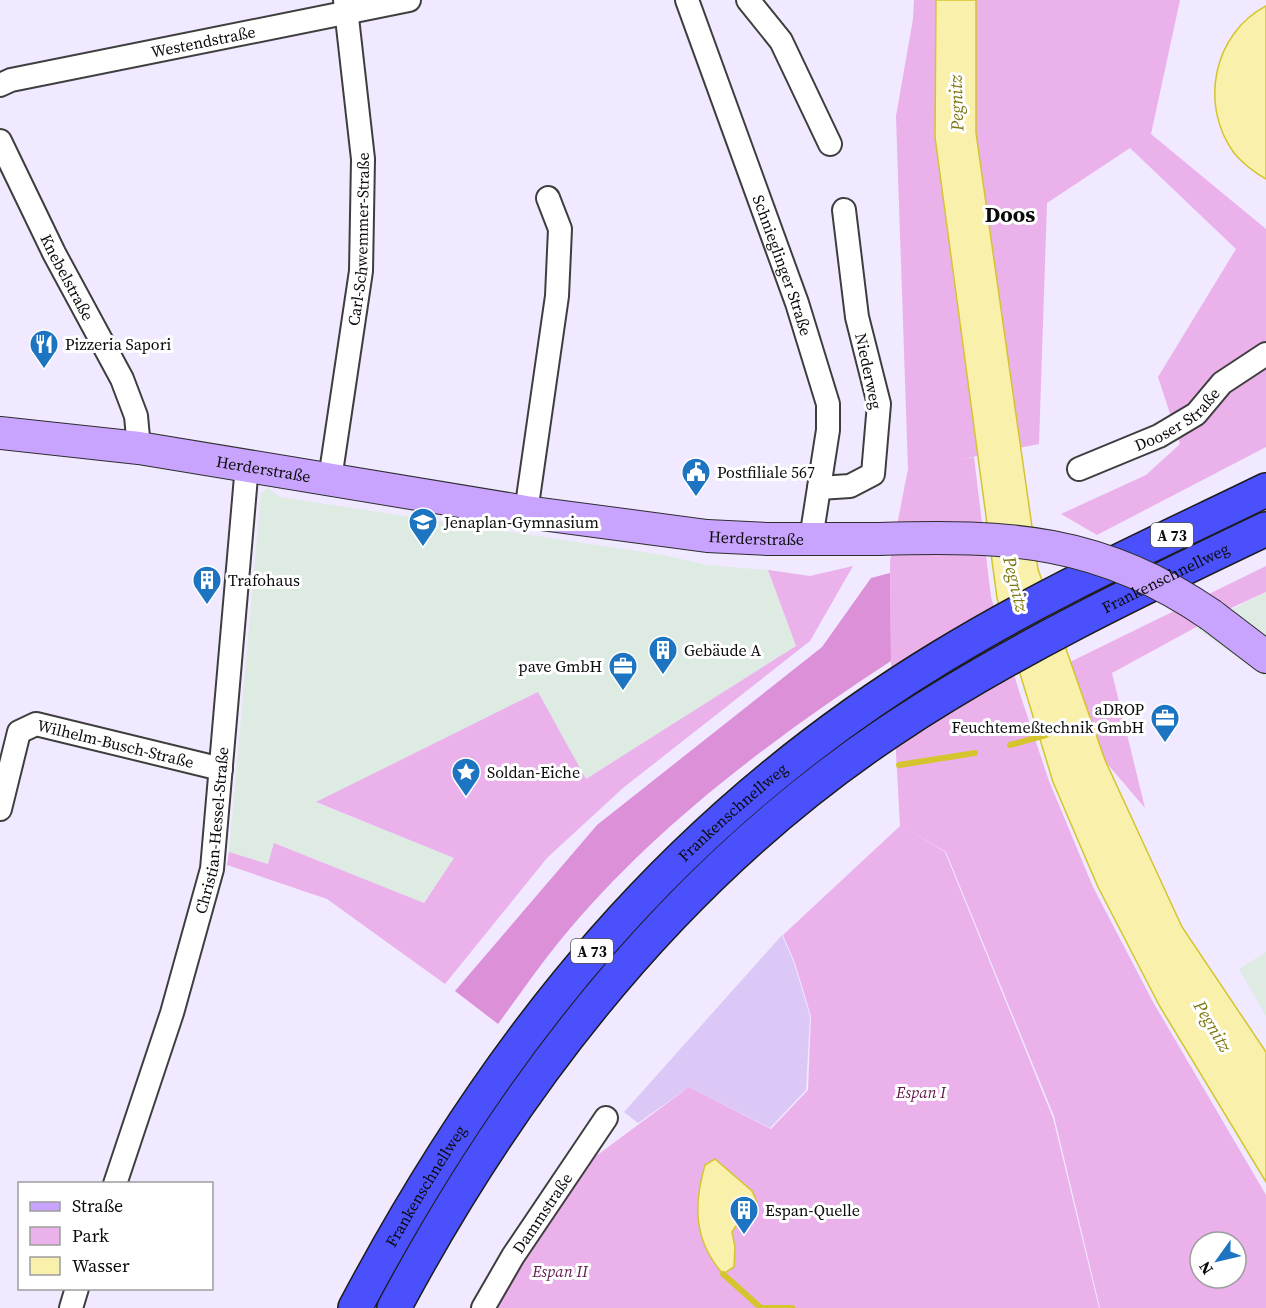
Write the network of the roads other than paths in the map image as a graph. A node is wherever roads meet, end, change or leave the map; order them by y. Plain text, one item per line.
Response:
1 (409, 0) edge
2 (687, 0) edge
3 (748, 0) edge
4 (346, 5) edge
5 (0, 85) edge
6 (0, 141) edge
7 (830, 144) dead end
8 (548, 198) dead end
9 (844, 210) dead end
10 (1266, 354) edge
11 (0, 433) edge
12 (139, 448) junction
13 (247, 465) junction
14 (1079, 470) dead end
15 (330, 479) junction
16 (819, 488) junction
17 (1266, 490) edge
18 (526, 512) junction
19 (1266, 529) edge
20 (811, 539) junction
21 (1266, 657) edge
22 (221, 769) junction
23 (0, 809) edge
24 (606, 1118) dead end
25 (116, 1182) edge
26 (76, 1290) edge
27 (71, 1308) edge
28 (355, 1308) edge
29 (394, 1308) edge
30 (483, 1308) edge

1 - 4 street, Westendstraße
2 - 16 street, Schnieglinger Straße
3 - 7 street
4 - 5 street, Westendstraße
4 - 15 street, Carl-Schwemmer-Straße
6 - 12 street, Knebelstraße
8 - 18 street
9 - 16 street, Niederweg
10 - 14 street, Dooser Straße
11 - 12 main road, Herderstraße
12 - 13 main road, Herderstraße
13 - 15 main road, Herderstraße
13 - 22 street, Christian-Hessel-Straße
15 - 18 main road, Herderstraße
16 - 20 street, Schnieglinger Straße
17 - 28 highway, Frankenschnellweg / A 73
18 - 20 main road, Herderstraße
19 - 29 highway, Frankenschnellweg / A 73
20 - 21 main road, Herderstraße, bridge
22 - 23 street, Wilhelm-Busch-Straße
22 - 25 street, Christian-Hessel-Straße
24 - 30 street, Dammstraße
26 - 27 street

